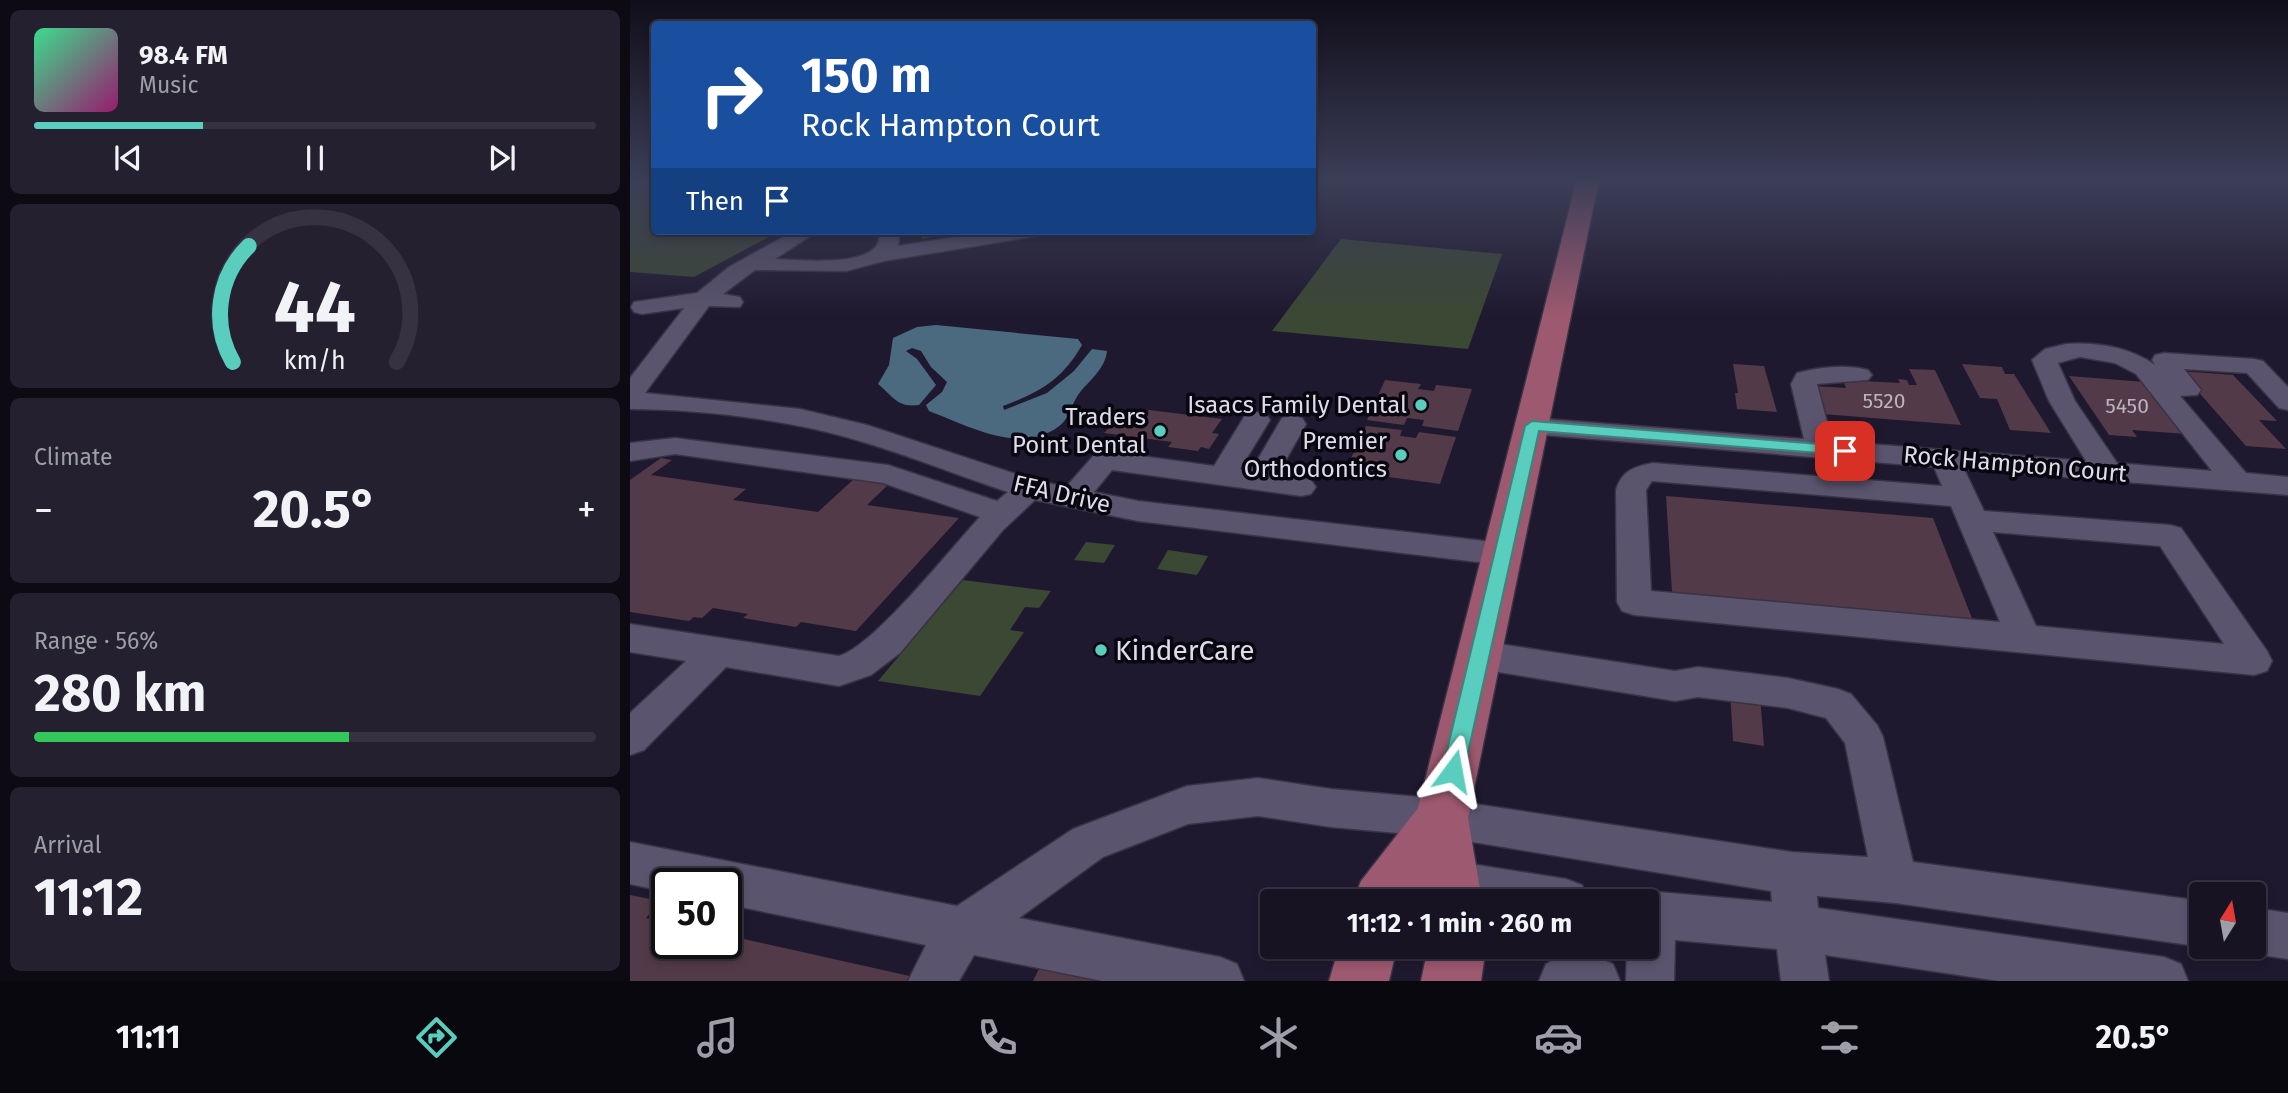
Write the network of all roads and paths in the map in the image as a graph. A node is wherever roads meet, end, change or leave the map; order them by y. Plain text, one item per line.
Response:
1 (1577, 225) edge
2 (801, 235) edge
3 (890, 235) edge
4 (1005, 235) edge
5 (881, 255) junction
6 (752, 264) junction
7 (703, 299) junction
8 (732, 302) dead end
9 (642, 307) dead end
10 (1859, 375) dead end
11 (630, 396) edge
12 (630, 401) edge
13 (2288, 402) edge
14 (2199, 404) dead end
15 (1256, 420) dead end
16 (1292, 424) dead end
17 (1532, 426) junction
18 (1672, 436) junction
19 (1820, 449) junction
20 (630, 452) edge
21 (1945, 459) junction
22 (2109, 472) junction
23 (1674, 474) junction
24 (1222, 476) junction
25 (1260, 481) junction
26 (2237, 482) junction
27 (2288, 486) edge
28 (1301, 487) dead end
29 (1029, 489) junction
30 (1073, 498) junction
31 (1967, 509) junction
32 (1002, 514) junction
33 (1502, 554) junction
34 (630, 638) edge
35 (2024, 638) junction
36 (719, 652) junction
37 (1480, 654) junction
38 (630, 738) edge
39 (1442, 818) junction
40 (630, 863) edge
41 (1792, 873) junction
42 (1895, 881) junction
43 (1390, 889) edge
44 (1453, 889) edge
45 (1659, 915) edge
46 (2189, 922) edge
47 (1797, 928) junction
48 (963, 929) junction
49 (2266, 933) edge
50 (2288, 936) edge
51 (1365, 959) edge
52 (1455, 959) edge
53 (1650, 959) edge
54 (932, 981) edge
55 (1220, 981) edge
56 (1359, 981) edge
57 (1451, 981) edge
58 (1563, 981) edge
59 (1596, 981) edge
60 (1650, 981) edge
61 (1805, 981) edge
62 (2164, 981) edge

1 - 17 main road
2 - 6 street
3 - 5 street
4 - 5 street
5 - 6 street
6 - 7 street
7 - 8 street
7 - 9 street
7 - 11 street
10 - 19 street
12 - 29 street, FFA Drive
13 - 14 street
15 - 24 street
16 - 25 street
17 - 18 street, Rock Hampton Court
17 - 33 main road
18 - 19 street, Rock Hampton Court
18 - 23 street
19 - 21 street, Rock Hampton Court
20 - 32 street
21 - 22 street, Rock Hampton Court
21 - 31 street
22 - 26 street, Rock Hampton Court
22 - 26 street
23 - 31 street
23 - 35 street
24 - 25 street
24 - 30 street
25 - 28 street
26 - 27 street, Rock Hampton Court
29 - 30 street, FFA Drive
29 - 32 street
30 - 33 street, FFA Drive
31 - 35 street
31 - 35 street
32 - 36 street
33 - 37 main road
34 - 36 street
36 - 38 street
37 - 39 main road
37 - 42 street
39 - 41 street
39 - 43 main road
39 - 44 main road
39 - 48 street
40 - 48 street
41 - 42 street
41 - 47 street
42 - 46 street
45 - 47 street
47 - 61 street
47 - 62 street
48 - 54 street
48 - 55 street
49 - 50 street
51 - 56 main road
52 - 57 main road
53 - 60 street
58 - 59 street

